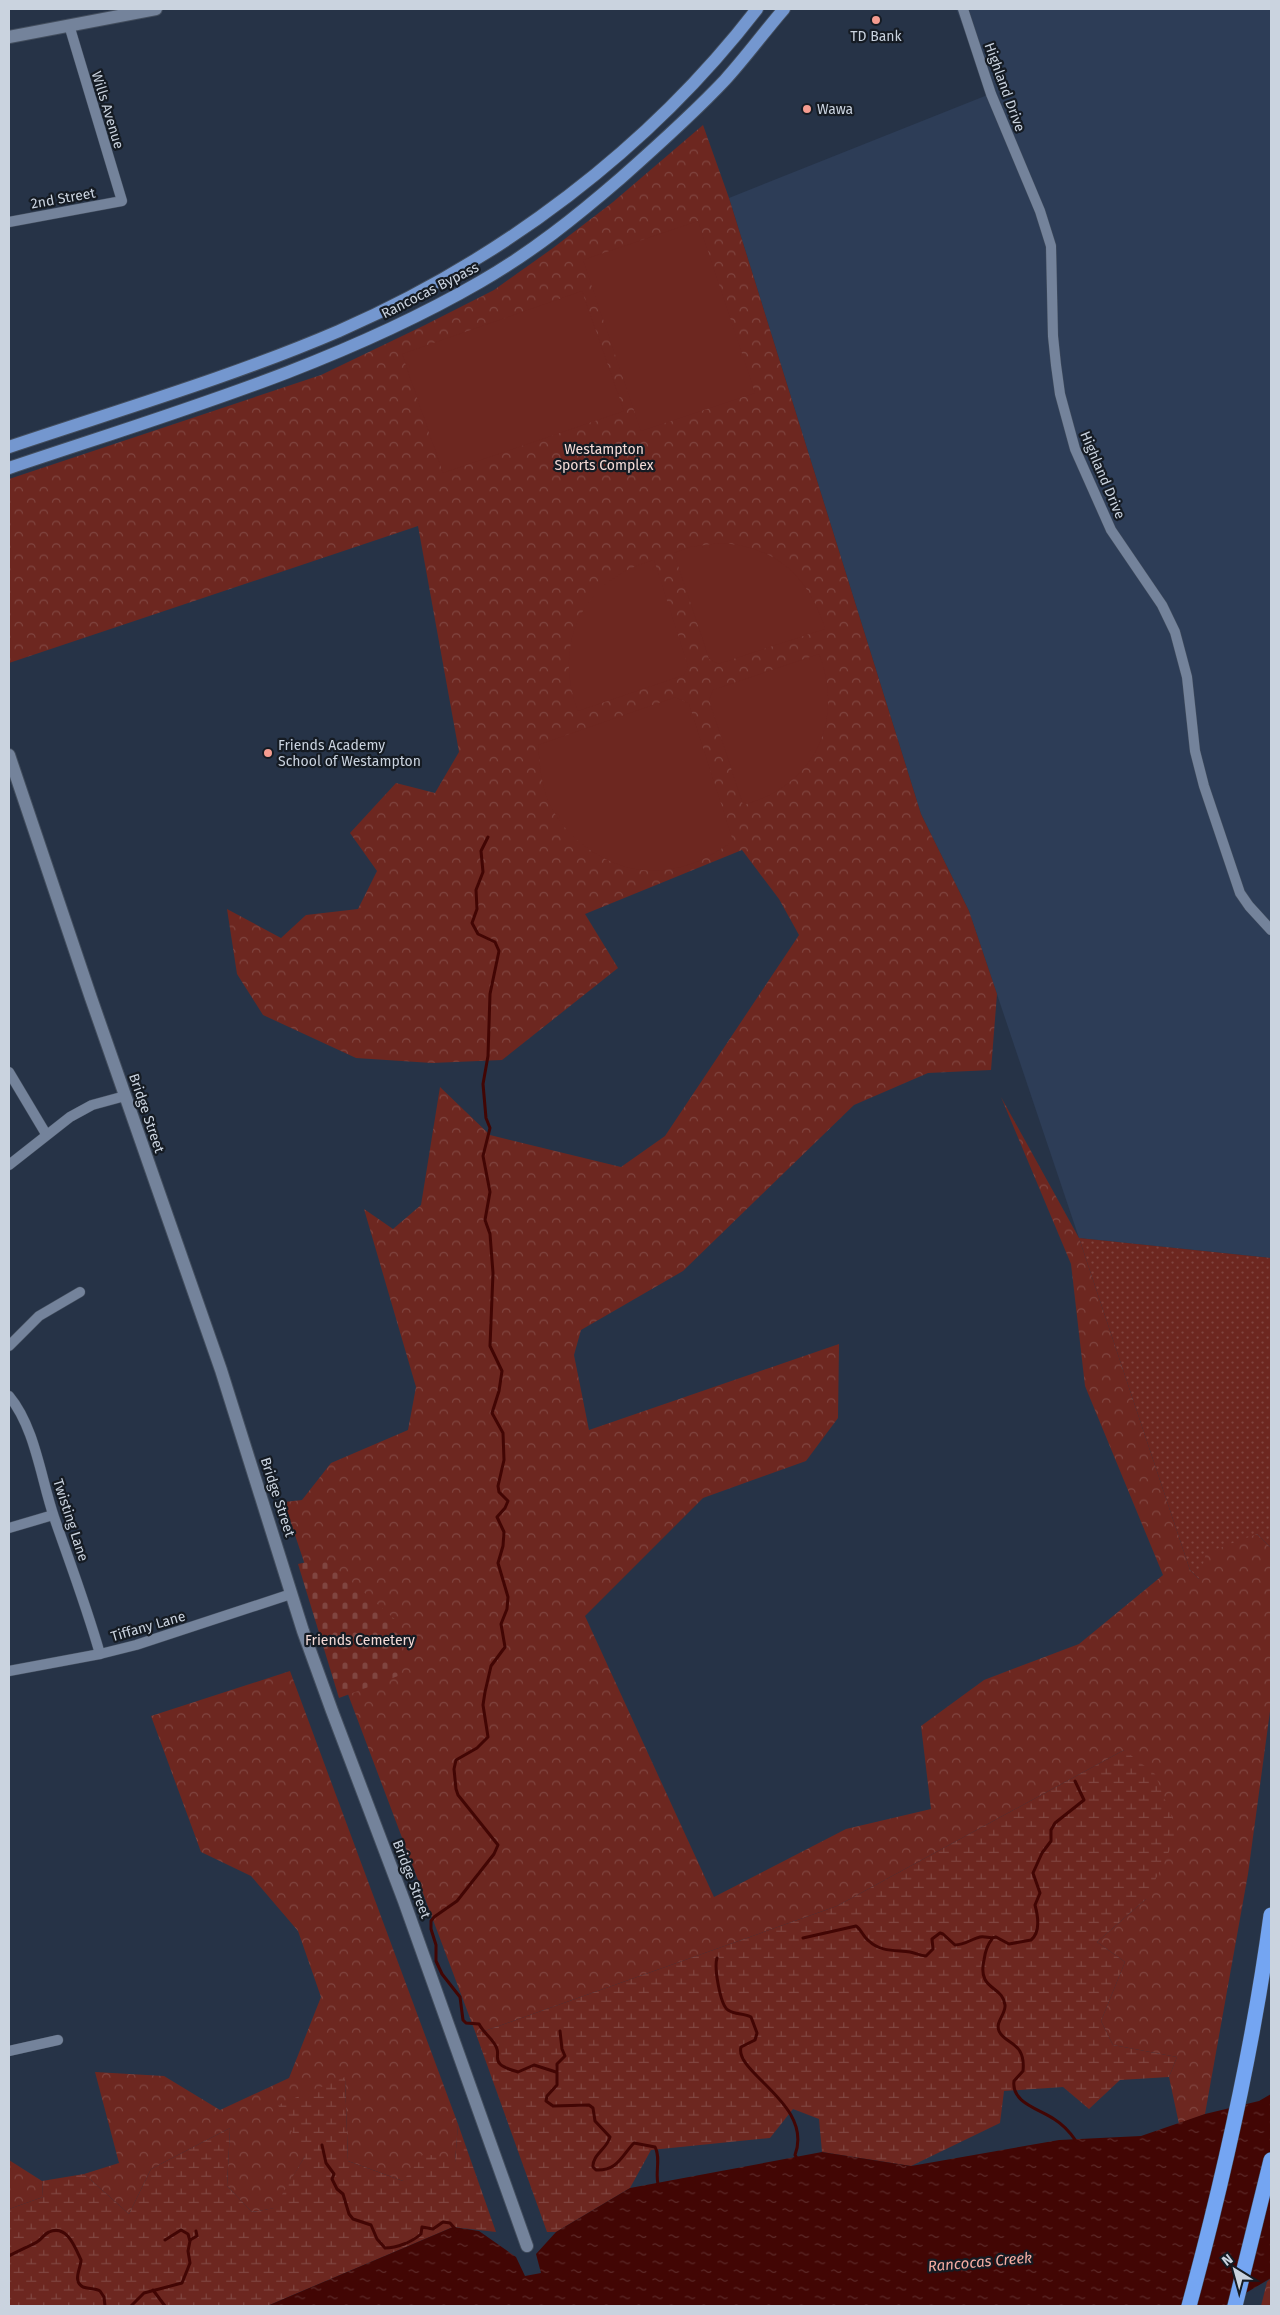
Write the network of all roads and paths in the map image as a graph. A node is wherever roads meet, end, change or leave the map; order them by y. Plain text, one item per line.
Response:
1 (156, 9) edge
2 (757, 9) edge
3 (784, 9) edge
4 (963, 9) edge
5 (69, 25) junction
6 (9, 37) edge
7 (122, 201) joint
8 (9, 222) edge
9 (9, 447) edge
10 (9, 468) edge
11 (9, 754) edge
12 (1271, 930) edge
13 (9, 1072) edge
14 (126, 1096) junction
15 (46, 1134) junction
16 (9, 1165) edge
17 (80, 1292) dead end
18 (9, 1346) edge
19 (9, 1396) edge
20 (53, 1515) junction
21 (9, 1528) edge
22 (291, 1594) junction
23 (100, 1654) junction
24 (9, 1671) edge
25 (1271, 1915) edge
26 (58, 2040) dead end
27 (9, 2051) edge
28 (1271, 2160) edge
29 (527, 2246) dead end
30 (1189, 2306) edge
31 (1235, 2306) edge

1 - 5 main road
2 - 9 main road, Rancocas Bypass
3 - 10 main road, Rancocas Bypass
4 - 12 street, Highland Drive
5 - 6 main road
5 - 7 street, Wills Avenue
7 - 8 street, 2nd Street
11 - 14 main road, Bridge Street
13 - 15 street
14 - 15 street
14 - 22 main road, Bridge Street
15 - 16 street
17 - 18 street
19 - 20 street, Twisting Lane
20 - 21 street
20 - 23 street, Twisting Lane
22 - 23 street, Tiffany Lane
22 - 29 main road, Bridge Street
23 - 24 street, Tiffany Lane
25 - 30 highway
26 - 27 street
28 - 31 highway

